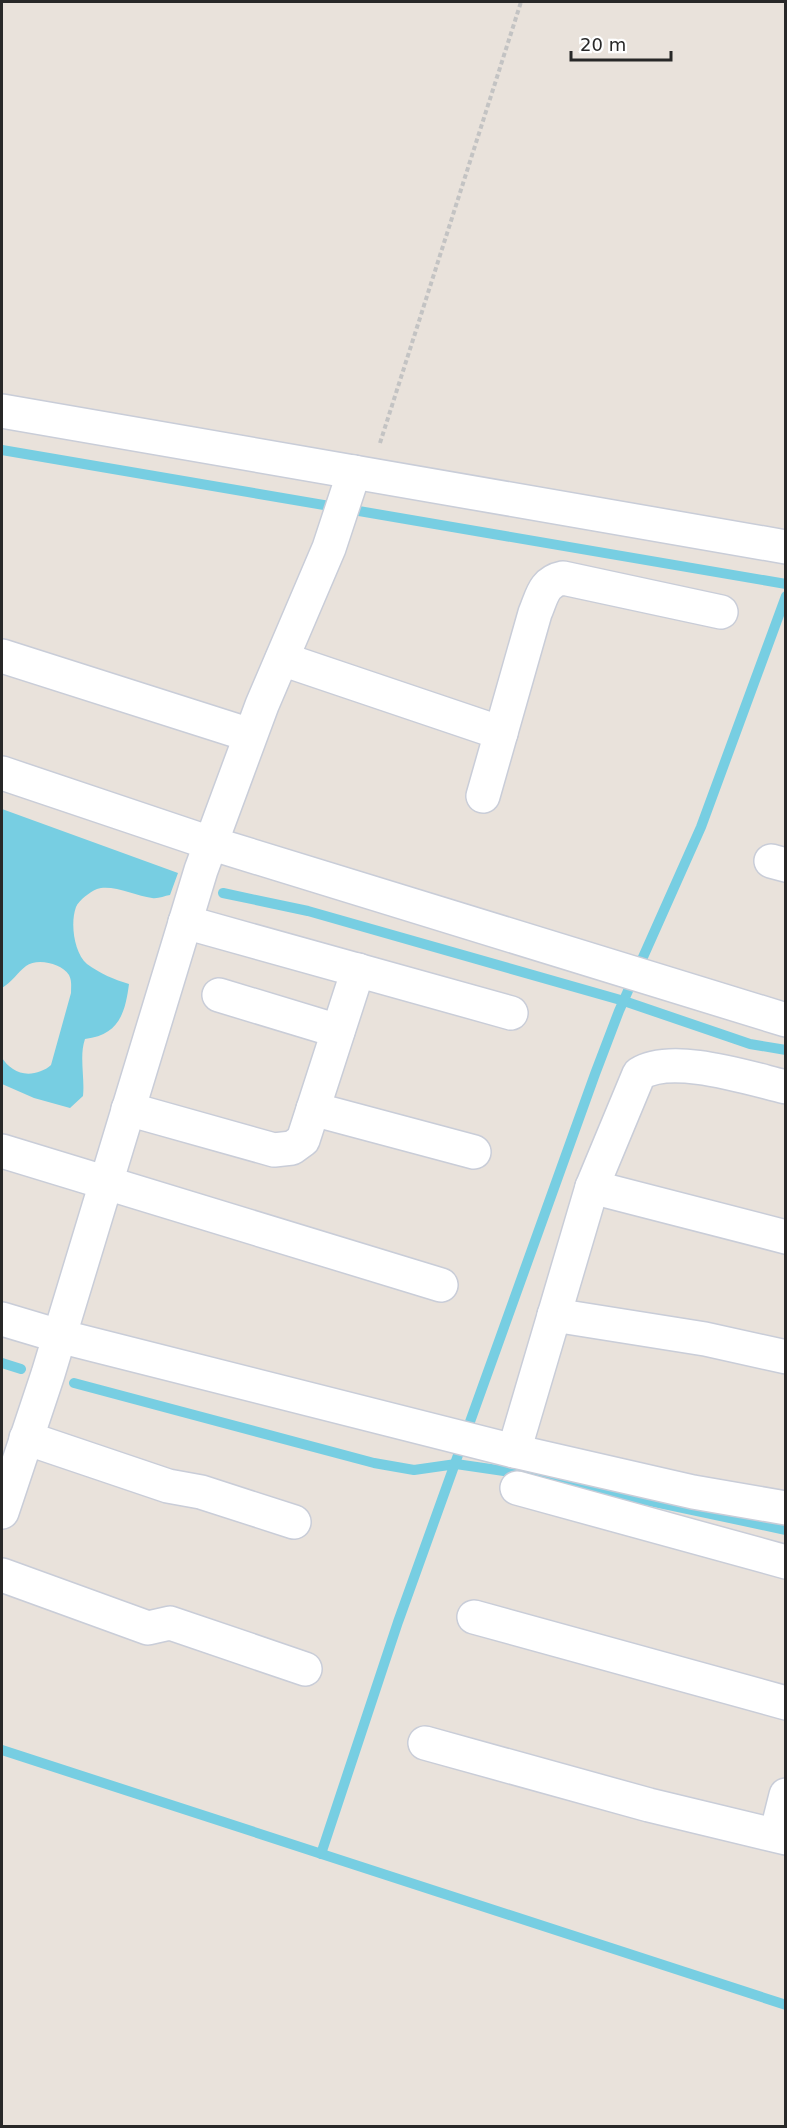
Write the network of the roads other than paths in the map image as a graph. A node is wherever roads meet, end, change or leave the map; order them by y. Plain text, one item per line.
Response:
1 (2, 411) edge
2 (357, 480) junction
3 (786, 547) edge
4 (722, 612) dead end
5 (2, 656) edge
6 (282, 659) junction
7 (501, 733) junction
8 (250, 735) junction
9 (2, 773) edge
10 (483, 796) dead end
11 (210, 843) junction
12 (185, 922) junction
13 (358, 970) junction
14 (219, 995) dead end
15 (511, 1013) dead end
16 (786, 1020) edge
17 (338, 1031) junction
18 (786, 1087) edge
19 (128, 1109) junction
20 (313, 1109) junction
21 (2, 1151) edge
22 (474, 1152) dead end
23 (106, 1182) junction
24 (592, 1187) junction
25 (786, 1236) edge
26 (441, 1285) dead end
27 (554, 1315) junction
28 (2, 1319) edge
29 (59, 1336) junction
30 (786, 1357) edge
31 (26, 1438) junction
32 (514, 1450) junction
33 (517, 1488) dead end
34 (786, 1508) edge
35 (2, 1512) edge
36 (294, 1522) dead end
37 (786, 1562) edge
38 (2, 1575) edge
39 (474, 1617) dead end
40 (305, 1669) dead end
41 (786, 1703) edge
42 (425, 1743) dead end
43 (786, 1795) edge
44 (781, 1836) edge

1 - 2 street
2 - 3 street
2 - 6 street
4 - 7 street
5 - 8 street
6 - 7 street
6 - 8 street
7 - 10 street
8 - 11 street
9 - 11 street
11 - 12 street
11 - 16 street
12 - 13 street
12 - 19 street
13 - 15 street
13 - 17 street
14 - 17 street
17 - 20 street
18 - 24 street
19 - 20 street
19 - 23 street
20 - 22 street
21 - 23 street
23 - 26 street
23 - 29 street
24 - 25 street
24 - 27 street
27 - 30 street
27 - 32 street
28 - 29 street
29 - 31 street
29 - 32 street
31 - 35 street
31 - 36 street
32 - 34 street
33 - 37 street
38 - 40 street
39 - 41 street
42 - 44 street
43 - 44 street

